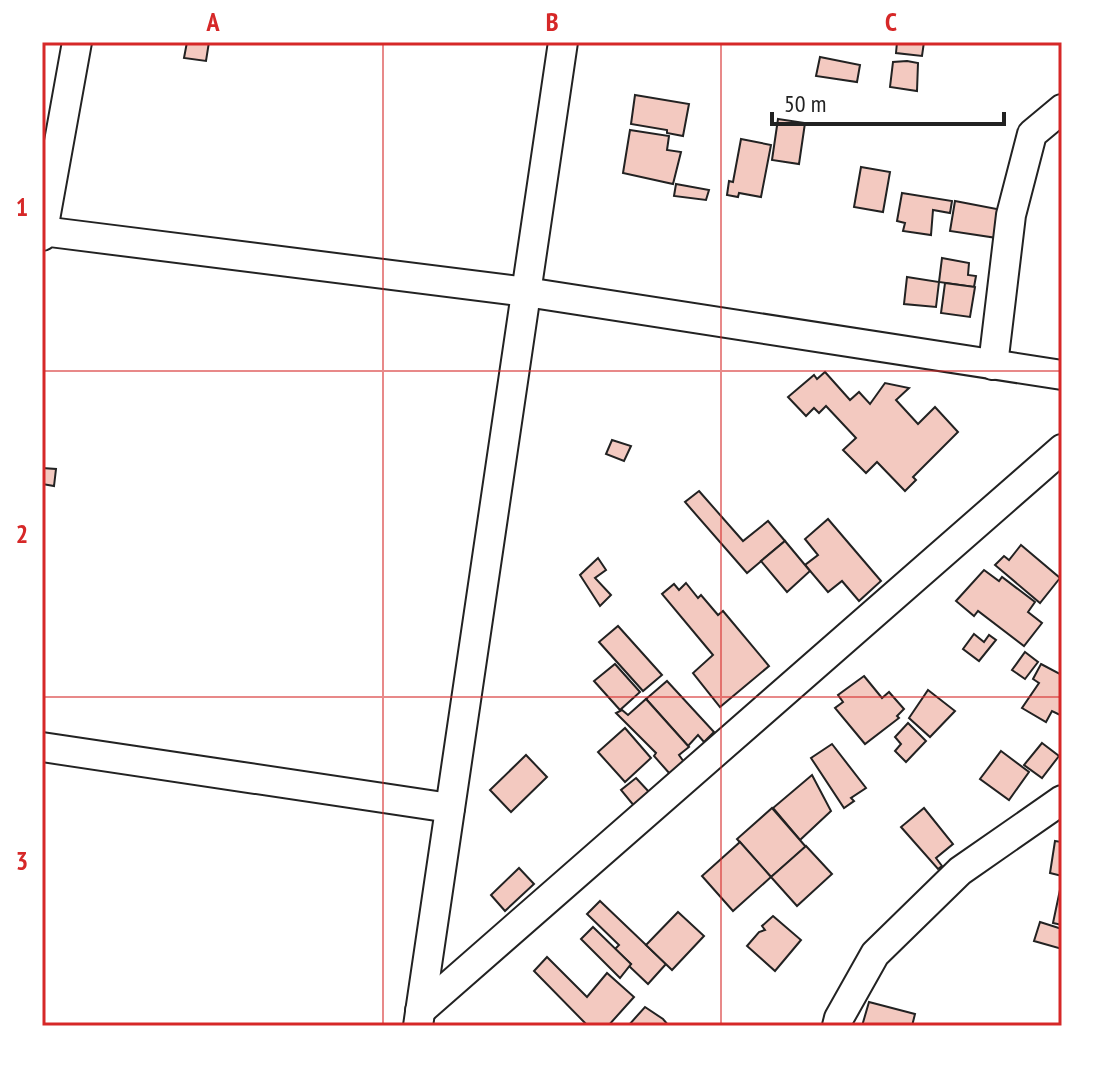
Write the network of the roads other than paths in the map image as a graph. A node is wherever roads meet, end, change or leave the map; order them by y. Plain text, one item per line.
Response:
1 (77, 42) edge
2 (557, 44) edge
3 (1062, 109) edge
4 (42, 232) edge
5 (526, 292) junction
6 (993, 365) junction
7 (1062, 375) edge
8 (1062, 449) edge
9 (42, 747) edge
10 (1062, 800) edge
11 (450, 808) junction
12 (419, 1019) edge
13 (837, 1026) edge

1 - 4 street
2 - 5 street
3 - 6 street
4 - 5 street
5 - 6 street
5 - 11 street
6 - 7 street
8 - 12 street
9 - 11 street
10 - 13 street
11 - 12 street

